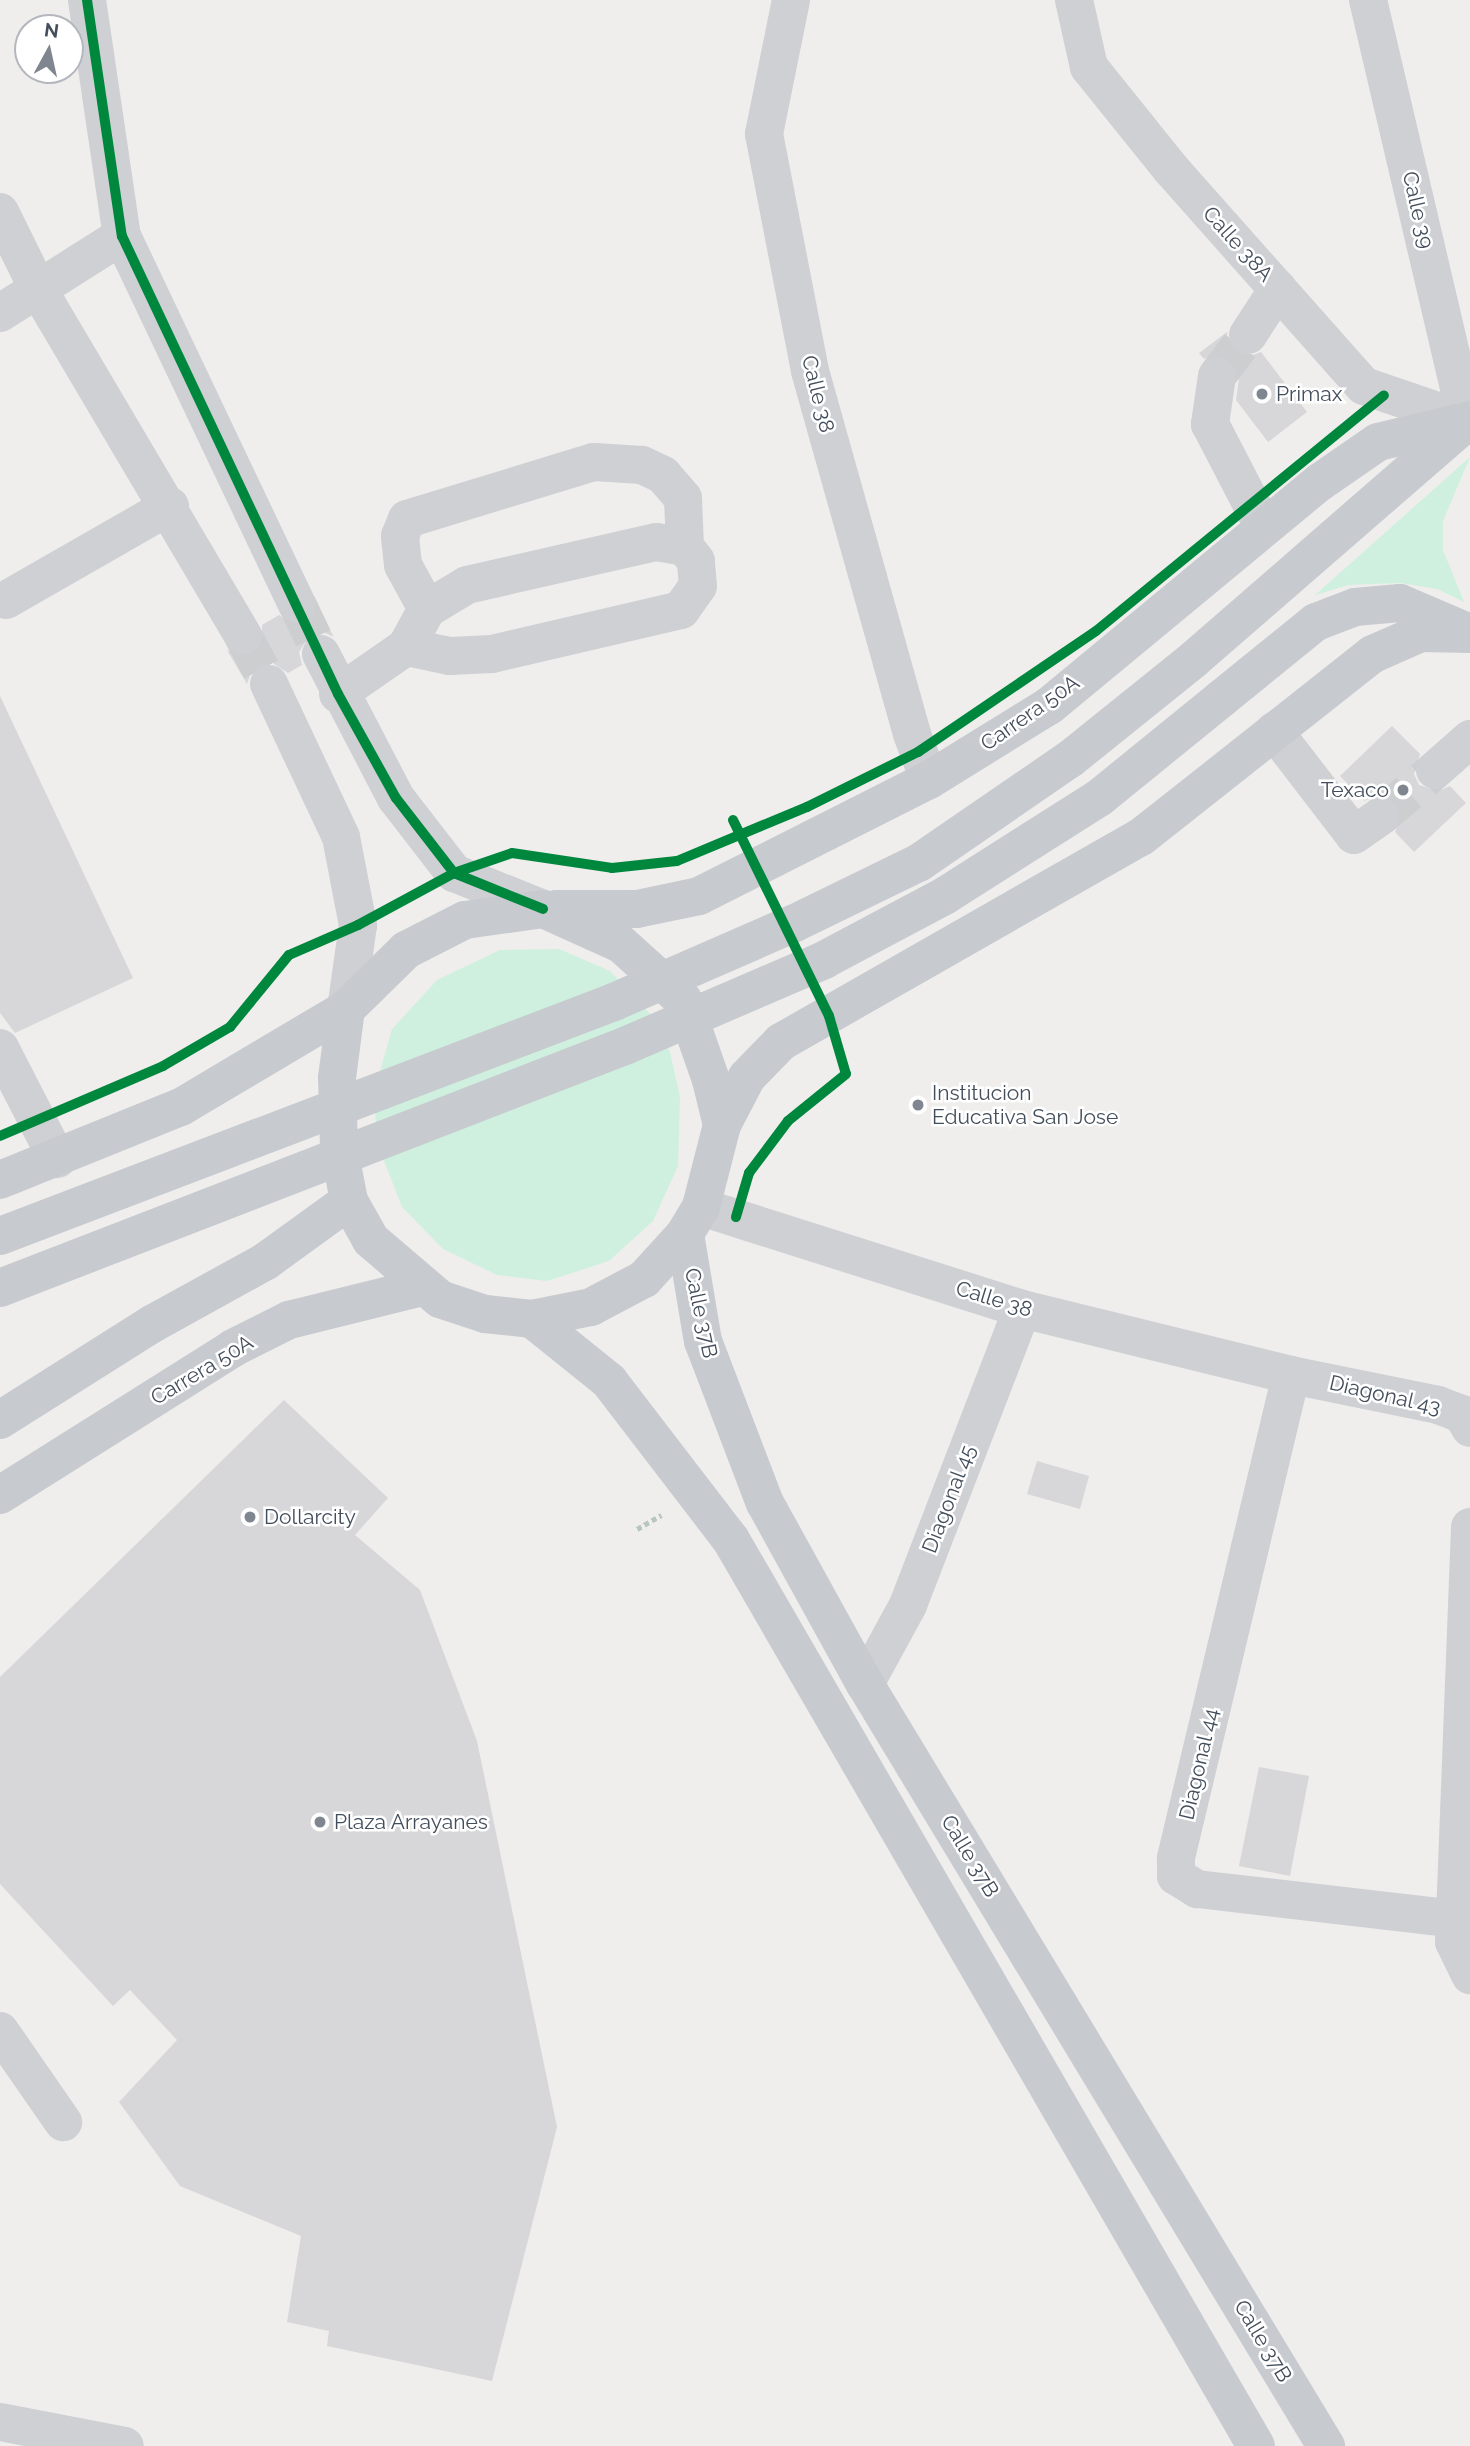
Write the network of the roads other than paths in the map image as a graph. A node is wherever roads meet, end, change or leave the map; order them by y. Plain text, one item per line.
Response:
1 (86, 0) edge
2 (791, 0) edge
3 (1074, 0) edge
4 (1368, 0) edge
5 (0, 212) edge
6 (122, 236) junction
7 (38, 289) junction
8 (1278, 289) junction
9 (0, 313) edge
10 (1248, 335) tunnel mouth
11 (1217, 376) tunnel mouth
12 (1469, 421) edge
13 (170, 506) junction
14 (1264, 528) junction
15 (685, 547) junction
16 (6, 600) dead end
17 (297, 604) tunnel mouth
18 (427, 610) junction
19 (1470, 634) edge
20 (243, 636) tunnel mouth
21 (406, 647) junction
22 (321, 654) tunnel mouth
23 (269, 684) tunnel mouth
24 (338, 694) junction
25 (287, 717) junction
26 (1274, 731) junction
27 (1470, 739) edge
28 (1435, 770) tunnel mouth
29 (929, 780) junction
30 (1380, 817) tunnel mouth
31 (543, 909) junction
32 (346, 1009) junction
33 (0, 1048) edge
34 (722, 1125) junction
35 (57, 1159) junction
36 (0, 1180) edge
37 (349, 1201) junction
38 (693, 1220) junction
39 (0, 1236) edge
40 (422, 1287) junction
41 (0, 1288) edge
42 (1022, 1309) junction
43 (531, 1319) junction
44 (1291, 1375) junction
45 (0, 1420) edge
46 (1470, 1428) edge
47 (0, 1495) edge
48 (1470, 1527) edge
49 (865, 1684) junction
50 (1455, 1919) junction
51 (1470, 1975) edge
52 (0, 2031) edge
53 (63, 2122) dead end
54 (0, 2423) edge
55 (125, 2446) edge
56 (1256, 2446) edge
57 (1326, 2446) edge

1 - 6 street
2 - 29 street, Calle 38
3 - 8 street, Calle 38A
4 - 12 street, Calle 39
5 - 7 street
6 - 7 street
6 - 17 street
7 - 9 street
7 - 13 street
8 - 10 street
8 - 12 street, Calle 38A
11 - 14 street
12 - 14 main road, Carrera 50A
12 - 39 main road, bridge
13 - 16 street
13 - 20 street
14 - 29 main road, Carrera 50A
15 - 18 street
15 - 18 street
15 - 21 street
18 - 21 street
19 - 26 main road
19 - 41 main road, bridge
21 - 24 street
22 - 24 street
23 - 25 street
24 - 25 street
24 - 31 street
25 - 32 street
26 - 30 street
26 - 34 main road
27 - 28 street
29 - 31 main road, Carrera 50A
31 - 32 main road, Carrera 50A
31 - 34 main road
32 - 35 main road
32 - 37 main road
33 - 35 street
34 - 38 main road
35 - 36 main road
37 - 40 main road
37 - 45 main road
38 - 42 street, Calle 38
38 - 43 main road
38 - 49 main road, Calle 37B
40 - 43 main road
40 - 47 main road, Carrera 50A
42 - 44 street, Calle 38
42 - 49 street, Diagonal 45
43 - 56 main road
44 - 46 street, Diagonal 43
44 - 50 street, Diagonal 44
48 - 50 street
49 - 57 main road, Calle 37B
50 - 51 street
52 - 53 street
54 - 55 street

